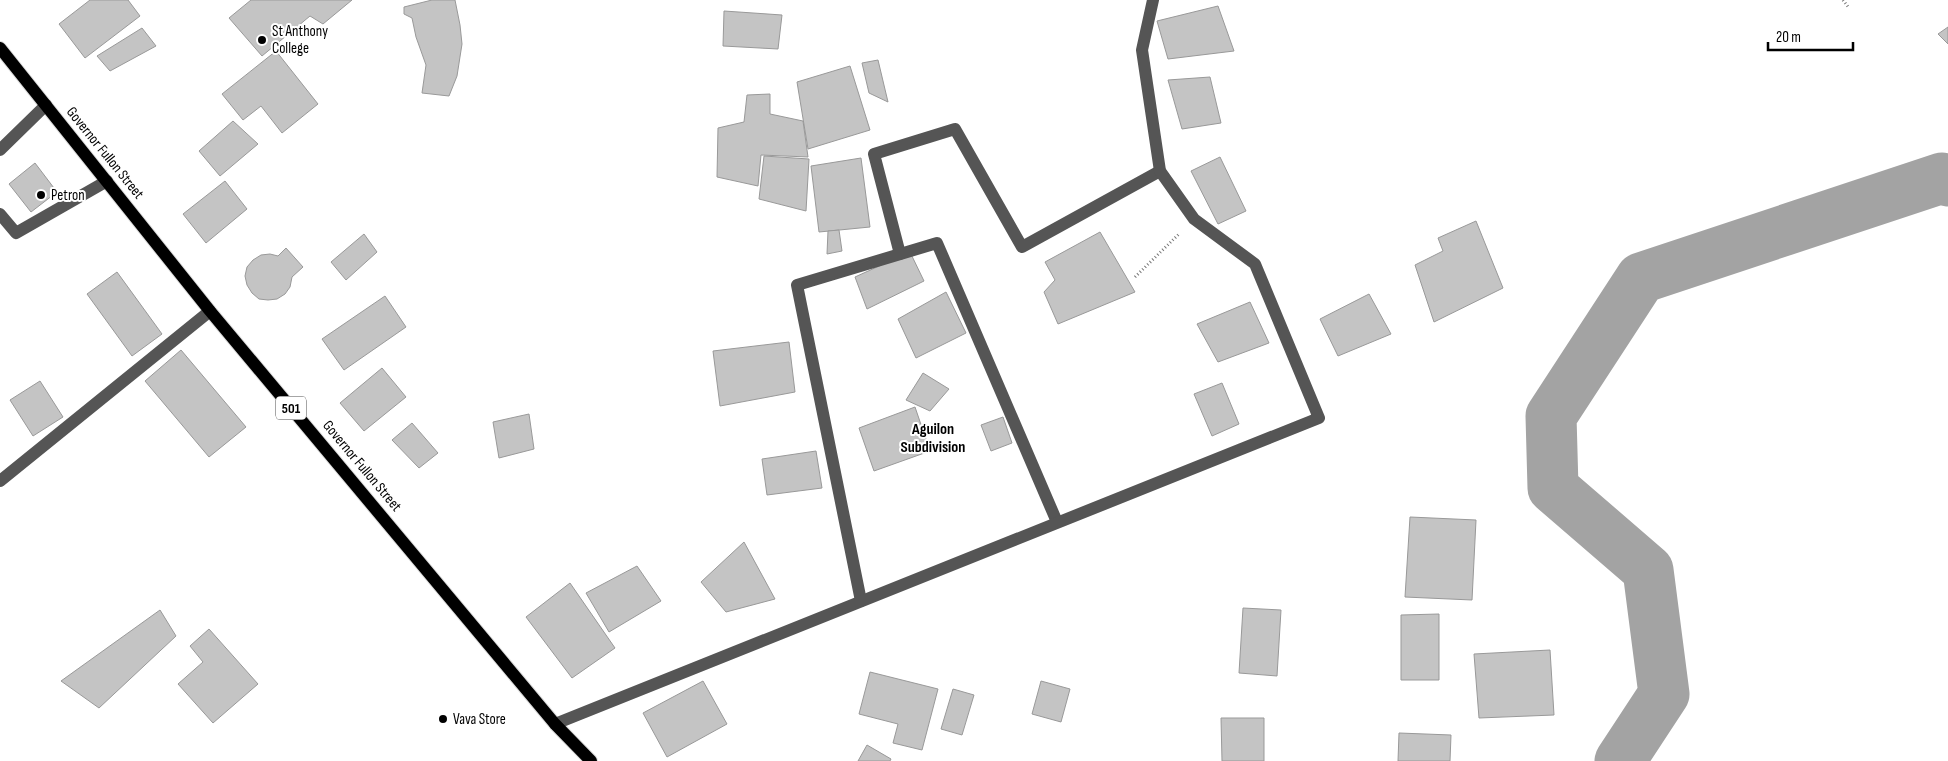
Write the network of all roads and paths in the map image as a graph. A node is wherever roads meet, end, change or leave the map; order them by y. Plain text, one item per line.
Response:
1 (1153, 0) edge
2 (1843, 0) edge
3 (1848, 8) dead end
4 (0, 48) edge
5 (46, 105) junction
6 (0, 150) edge
7 (1160, 171) junction
8 (107, 181) junction
9 (0, 214) edge
10 (1194, 219) junction
11 (900, 254) junction
12 (1135, 276) dead end
13 (210, 311) junction
14 (0, 481) edge
15 (1057, 522) junction
16 (861, 601) junction
17 (556, 724) junction
18 (591, 761) edge

1 - 7 street
2 - 3 path
4 - 5 main road, Governor Fullon Street / 501
5 - 6 street
5 - 8 main road, Governor Fullon Street / 501
7 - 10 street
7 - 11 street
8 - 9 street
8 - 13 main road, Governor Fullon Street / 501
10 - 12 path
10 - 15 street
11 - 15 street
11 - 16 street
13 - 14 street
13 - 17 main road, Governor Fullon Street / 501
15 - 16 street
16 - 17 street
17 - 18 main road, Governor Fullon Street / 501

